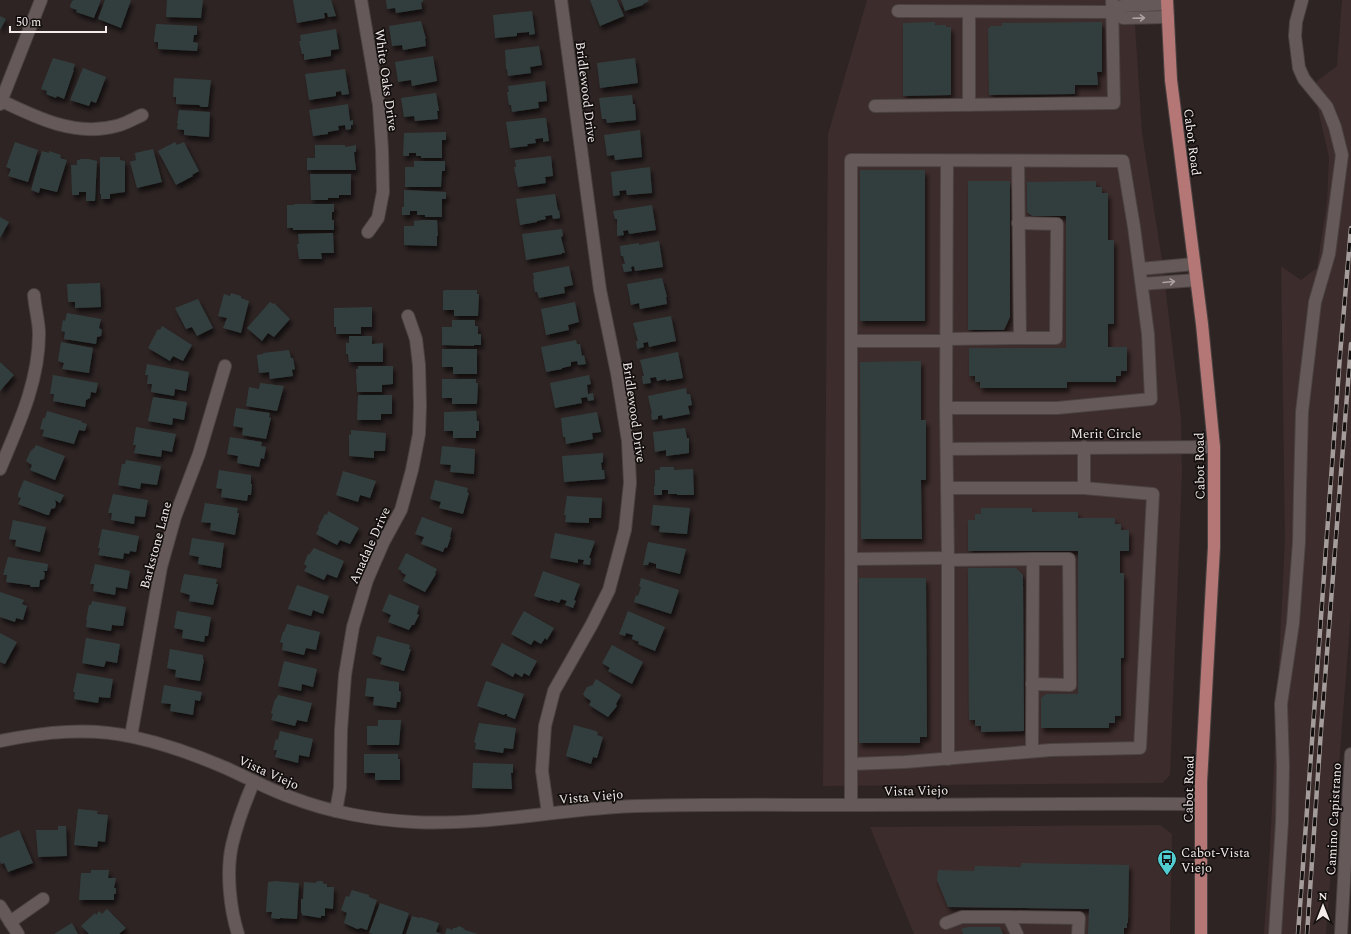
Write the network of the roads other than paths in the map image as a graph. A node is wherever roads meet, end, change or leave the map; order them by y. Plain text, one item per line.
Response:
1 (41, 0) edge
2 (361, 0) edge
3 (561, 0) edge
4 (1302, 0) edge
5 (1167, 2) edge
6 (985, 6) edge
7 (1111, 6) edge
8 (898, 11) dead end
9 (969, 12) junction
10 (1168, 17) junction
11 (1, 102) edge
12 (969, 105) junction
13 (875, 106) dead end
14 (142, 115) dead end
15 (947, 161) junction
16 (1018, 161) junction
17 (1018, 223) junction
18 (368, 232) dead end
19 (1194, 264) junction
20 (1140, 269) junction
21 (1196, 280) junction
22 (1142, 284) junction
23 (34, 295) dead end
24 (408, 316) dead end
25 (1020, 338) junction
26 (947, 340) junction
27 (851, 341) junction
28 (225, 366) dead end
29 (946, 408) junction
30 (5, 441) edge
31 (1084, 447) junction
32 (1214, 447) junction
33 (947, 449) junction
34 (0, 469) edge
35 (947, 488) junction
36 (1084, 488) junction
37 (851, 559) junction
38 (948, 559) junction
39 (1033, 559) junction
40 (1032, 684) junction
41 (131, 736) junction
42 (0, 741) edge
43 (1032, 751) junction
44 (1351, 754) edge
45 (948, 759) junction
46 (851, 764) junction
47 (254, 781) junction
48 (1201, 804) junction
49 (851, 805) junction
50 (336, 810) junction
51 (548, 813) junction
52 (43, 899) dead end
53 (0, 906) edge
54 (1009, 917) junction
55 (10, 922) junction
56 (946, 923) dead end
57 (18, 934) edge
58 (238, 934) edge
59 (1017, 934) edge
60 (1078, 934) edge
61 (1201, 934) edge
62 (1275, 934) edge
63 (1341, 934) edge

1 - 11 street
2 - 18 street, White Oaks Drive
3 - 51 street, Bridlewood Drive
4 - 62 street
5 - 7 street
5 - 10 main road, Cabot Road
6 - 7 street
6 - 9 street
7 -> 10 street
7 - 12 street
8 - 9 street
9 - 12 street
10 - 19 main road, Cabot Road
11 - 14 street
12 - 13 street
15 - 16 street
15 - 26 street
15 - 27 street
16 - 17 street
16 - 20 street
17 - 25 street
17 - 25 street
19 - 20 street
19 - 21 main road, Cabot Road
20 - 22 street
22 -> 21 street
21 - 32 main road, Cabot Road
22 - 29 street
23 - 30 street
24 - 50 street, Anadale Drive
25 - 26 street
26 - 27 street
26 - 29 street
27 - 37 street
28 - 41 street, Barkstone Lane
29 - 33 street
30 - 34 street
31 - 32 street, Merit Circle
31 - 33 street, Merit Circle
31 - 36 street
32 - 48 main road, Cabot Road
33 - 35 street
35 - 36 street
35 - 38 street
36 - 43 street
37 - 38 street
37 - 46 street
38 - 39 street
38 - 45 street
39 - 40 street
39 - 40 street
40 - 43 street
41 - 42 street, Vista Viejo
41 - 47 street, Vista Viejo
43 - 45 street
44 - 63 street, Camino Capistrano
45 - 46 street
46 - 49 street
47 - 50 street, Vista Viejo
47 - 58 street
48 - 49 street, Vista Viejo
48 - 61 main road, Cabot Road
49 - 51 street, Vista Viejo
50 - 51 street, Vista Viejo
52 - 55 street
53 - 55 street
54 - 56 street
54 - 59 street
54 - 60 street
55 - 57 street

